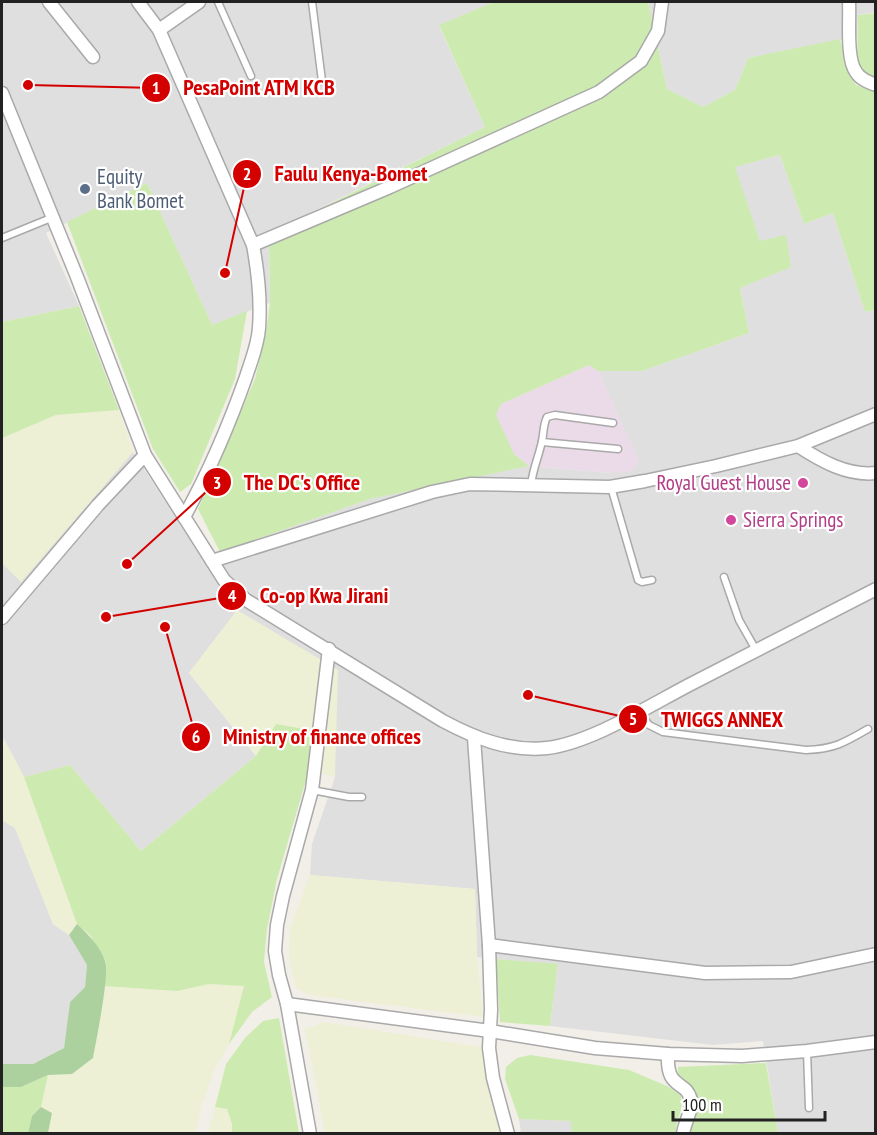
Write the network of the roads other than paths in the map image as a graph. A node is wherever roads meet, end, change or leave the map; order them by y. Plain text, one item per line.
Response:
1 (49, 2) edge
2 (138, 2) edge
3 (199, 2) edge
4 (218, 2) edge
5 (312, 2) edge
6 (662, 2) edge
7 (849, 2) edge
8 (159, 30) junction
9 (93, 57) dead end
10 (251, 76) dead end
11 (322, 81) dead end
12 (876, 85) edge
13 (2, 93) edge
14 (51, 218) junction
15 (2, 238) edge
16 (253, 245) junction
17 (876, 414) edge
18 (613, 423) dead end
19 (542, 442) junction
20 (798, 446) junction
21 (618, 449) dead end
22 (145, 455) junction
23 (876, 473) edge
24 (531, 484) junction
25 (610, 487) junction
26 (184, 517) junction
27 (212, 561) junction
28 (724, 577) dead end
29 (652, 580) dead end
30 (876, 589) edge
31 (2, 618) edge
32 (329, 649) junction
33 (756, 650) junction
34 (639, 712) junction
35 (867, 729) dead end
36 (474, 738) junction
37 (312, 790) junction
38 (362, 797) dead end
39 (489, 945) junction
40 (876, 954) edge
41 (287, 1004) junction
42 (490, 1031) junction
43 (876, 1042) edge
44 (807, 1051) junction
45 (668, 1054) junction
46 (809, 1108) dead end
47 (310, 1134) edge
48 (508, 1134) edge
49 (683, 1134) edge

1 - 9 street
2 - 8 street
3 - 8 street
4 - 10 lane
5 - 11 lane
6 - 16 street
7 - 12 street
8 - 16 street
13 - 14 street
14 - 15 lane
14 - 22 street
16 - 26 street
17 - 20 street
18 - 19 lane
19 - 21 lane
19 - 24 lane
20 - 23 street
20 - 25 street
22 - 26 street
22 - 31 street
24 - 25 street
24 - 27 street
25 - 29 lane
26 - 27 street
27 - 32 street
28 - 33 lane
30 - 33 street
32 - 36 street
32 - 37 street
33 - 34 street
34 - 35 lane
34 - 36 street
36 - 39 street
37 - 38 lane
37 - 41 street
39 - 40 street
39 - 42 street
41 - 42 street
41 - 47 street
42 - 45 street
42 - 48 street
43 - 44 street
44 - 45 street
44 - 46 lane
45 - 49 street

